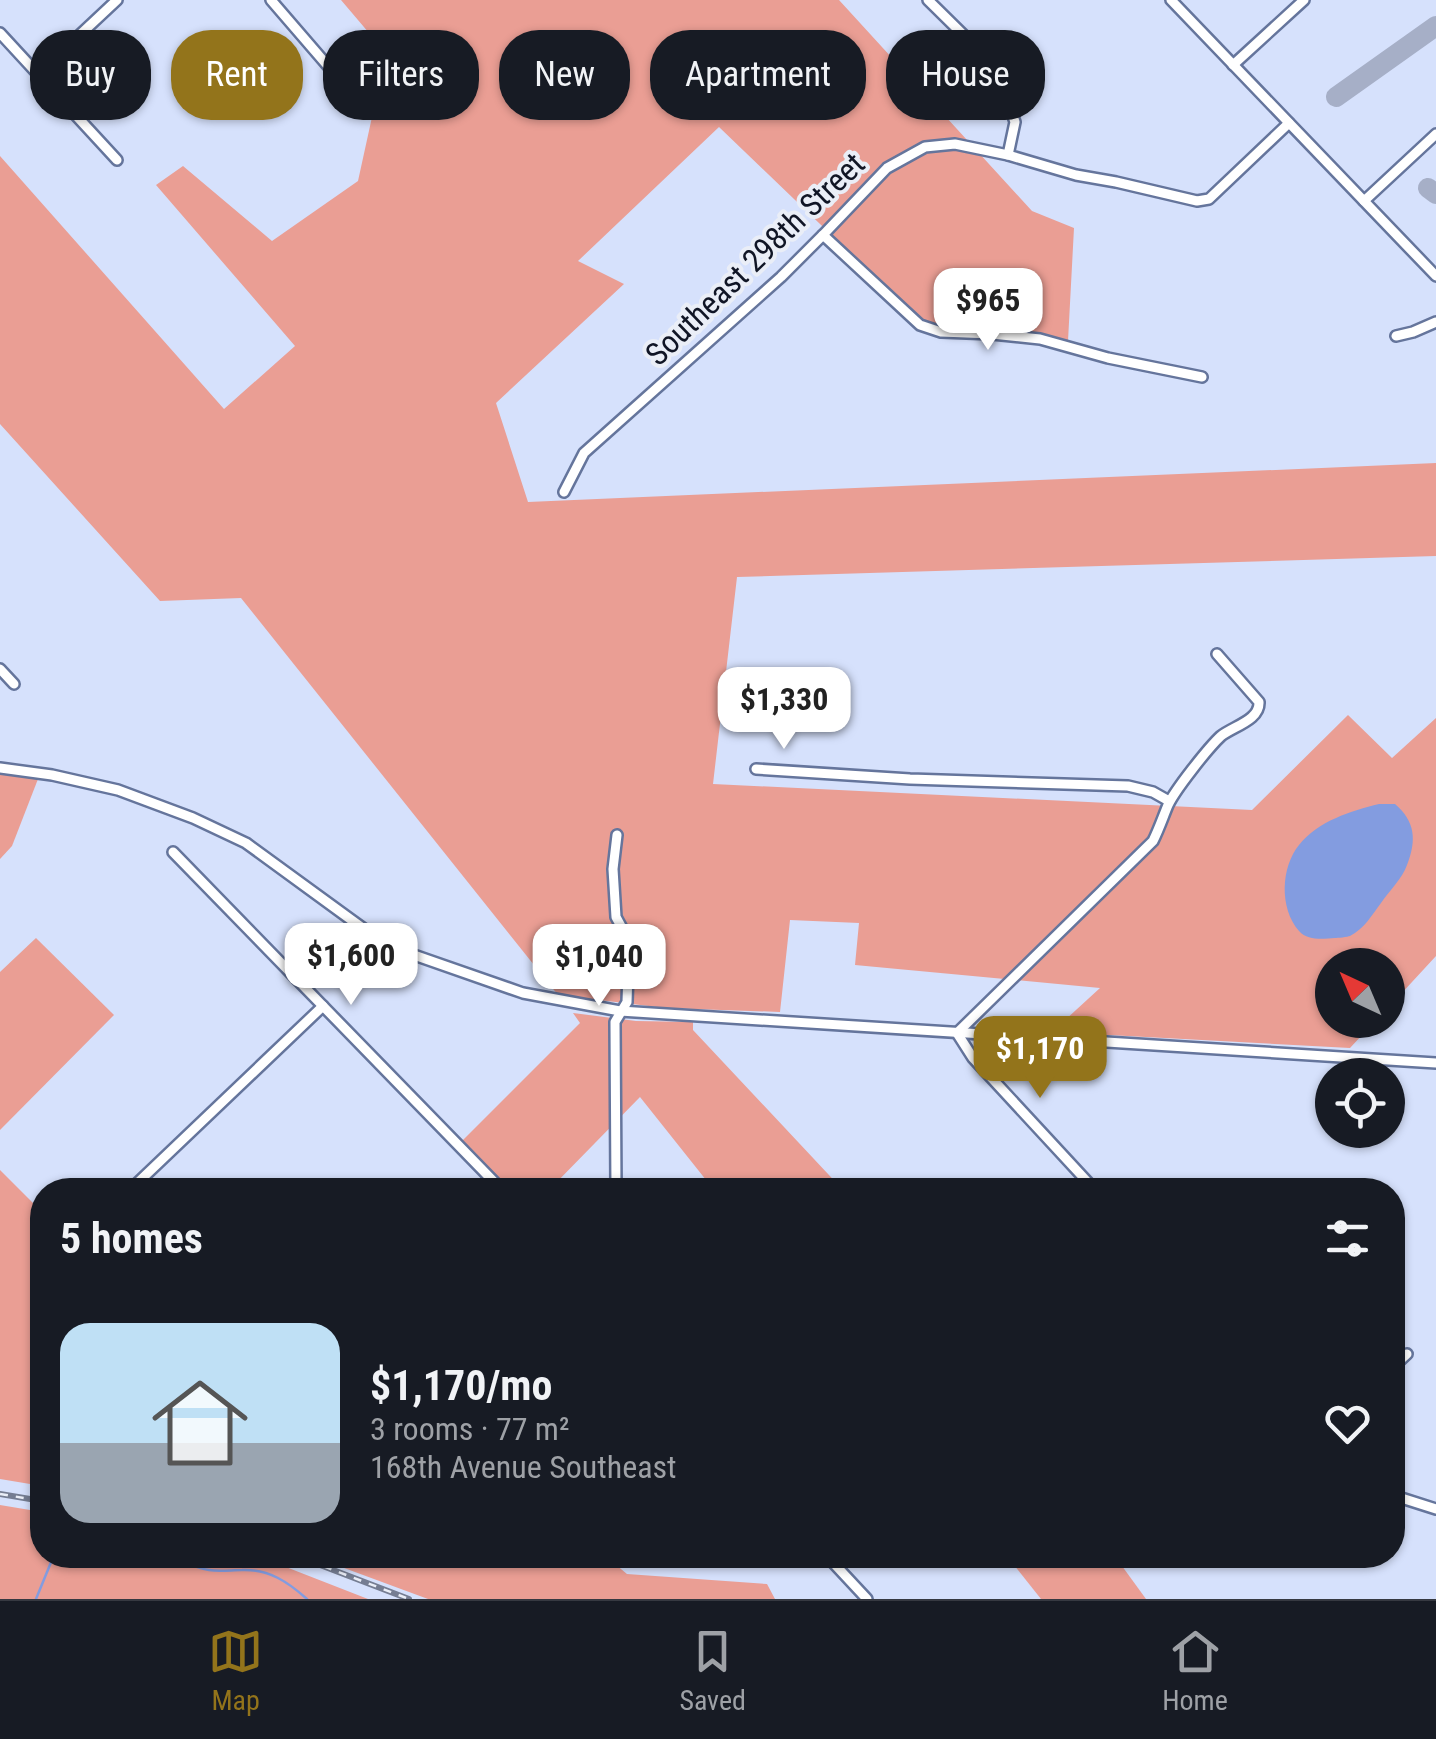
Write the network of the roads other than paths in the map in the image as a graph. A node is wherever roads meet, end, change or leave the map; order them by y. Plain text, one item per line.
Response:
1 (117, 0) edge
2 (271, 0) edge
3 (928, 0) edge
4 (1171, 0) edge
5 (1304, 0) edge
6 (85, 30) edge
7 (0, 33) edge
8 (323, 60) edge
9 (30, 65) edge
10 (1233, 65) junction
11 (80, 120) edge
12 (1288, 122) junction
13 (1436, 134) edge
14 (1008, 154) junction
15 (117, 160) dead end
16 (1364, 201) junction
17 (824, 235) junction
18 (1436, 276) edge
19 (1436, 322) edge
20 (1396, 336) dead end
21 (1202, 378) dead end
22 (564, 492) dead end
23 (1217, 654) dead end
24 (0, 668) edge
25 (14, 684) dead end
26 (0, 768) edge
27 (756, 769) dead end
28 (1169, 801) junction
29 (617, 835) dead end
30 (172, 852) dead end
31 (322, 1006) junction
32 (620, 1011) junction
33 (957, 1034) junction
34 (1436, 1063) edge
35 (143, 1178) edge
36 (490, 1178) edge
37 (616, 1178) edge
38 (1084, 1178) edge
39 (1405, 1499) edge
40 (1436, 1509) edge
41 (838, 1568) edge
42 (867, 1599) edge

1 - 6 street
2 - 8 street
3 - 14 street
4 - 10 street
5 - 10 street
7 - 9 street
10 - 12 street
11 - 15 street
12 - 14 street, Southeast 298th Street
12 - 16 street
13 - 16 street
14 - 17 street, Southeast 298th Street
16 - 18 street
17 - 21 street
17 - 22 street, Southeast 298th Street
19 - 20 street
23 - 28 street
24 - 25 street
26 - 32 street
27 - 28 street
28 - 33 street
29 - 32 street
30 - 31 street
31 - 35 street
31 - 36 street
32 - 33 street
32 - 37 street
33 - 34 street
33 - 38 street
39 - 40 street
41 - 42 street

